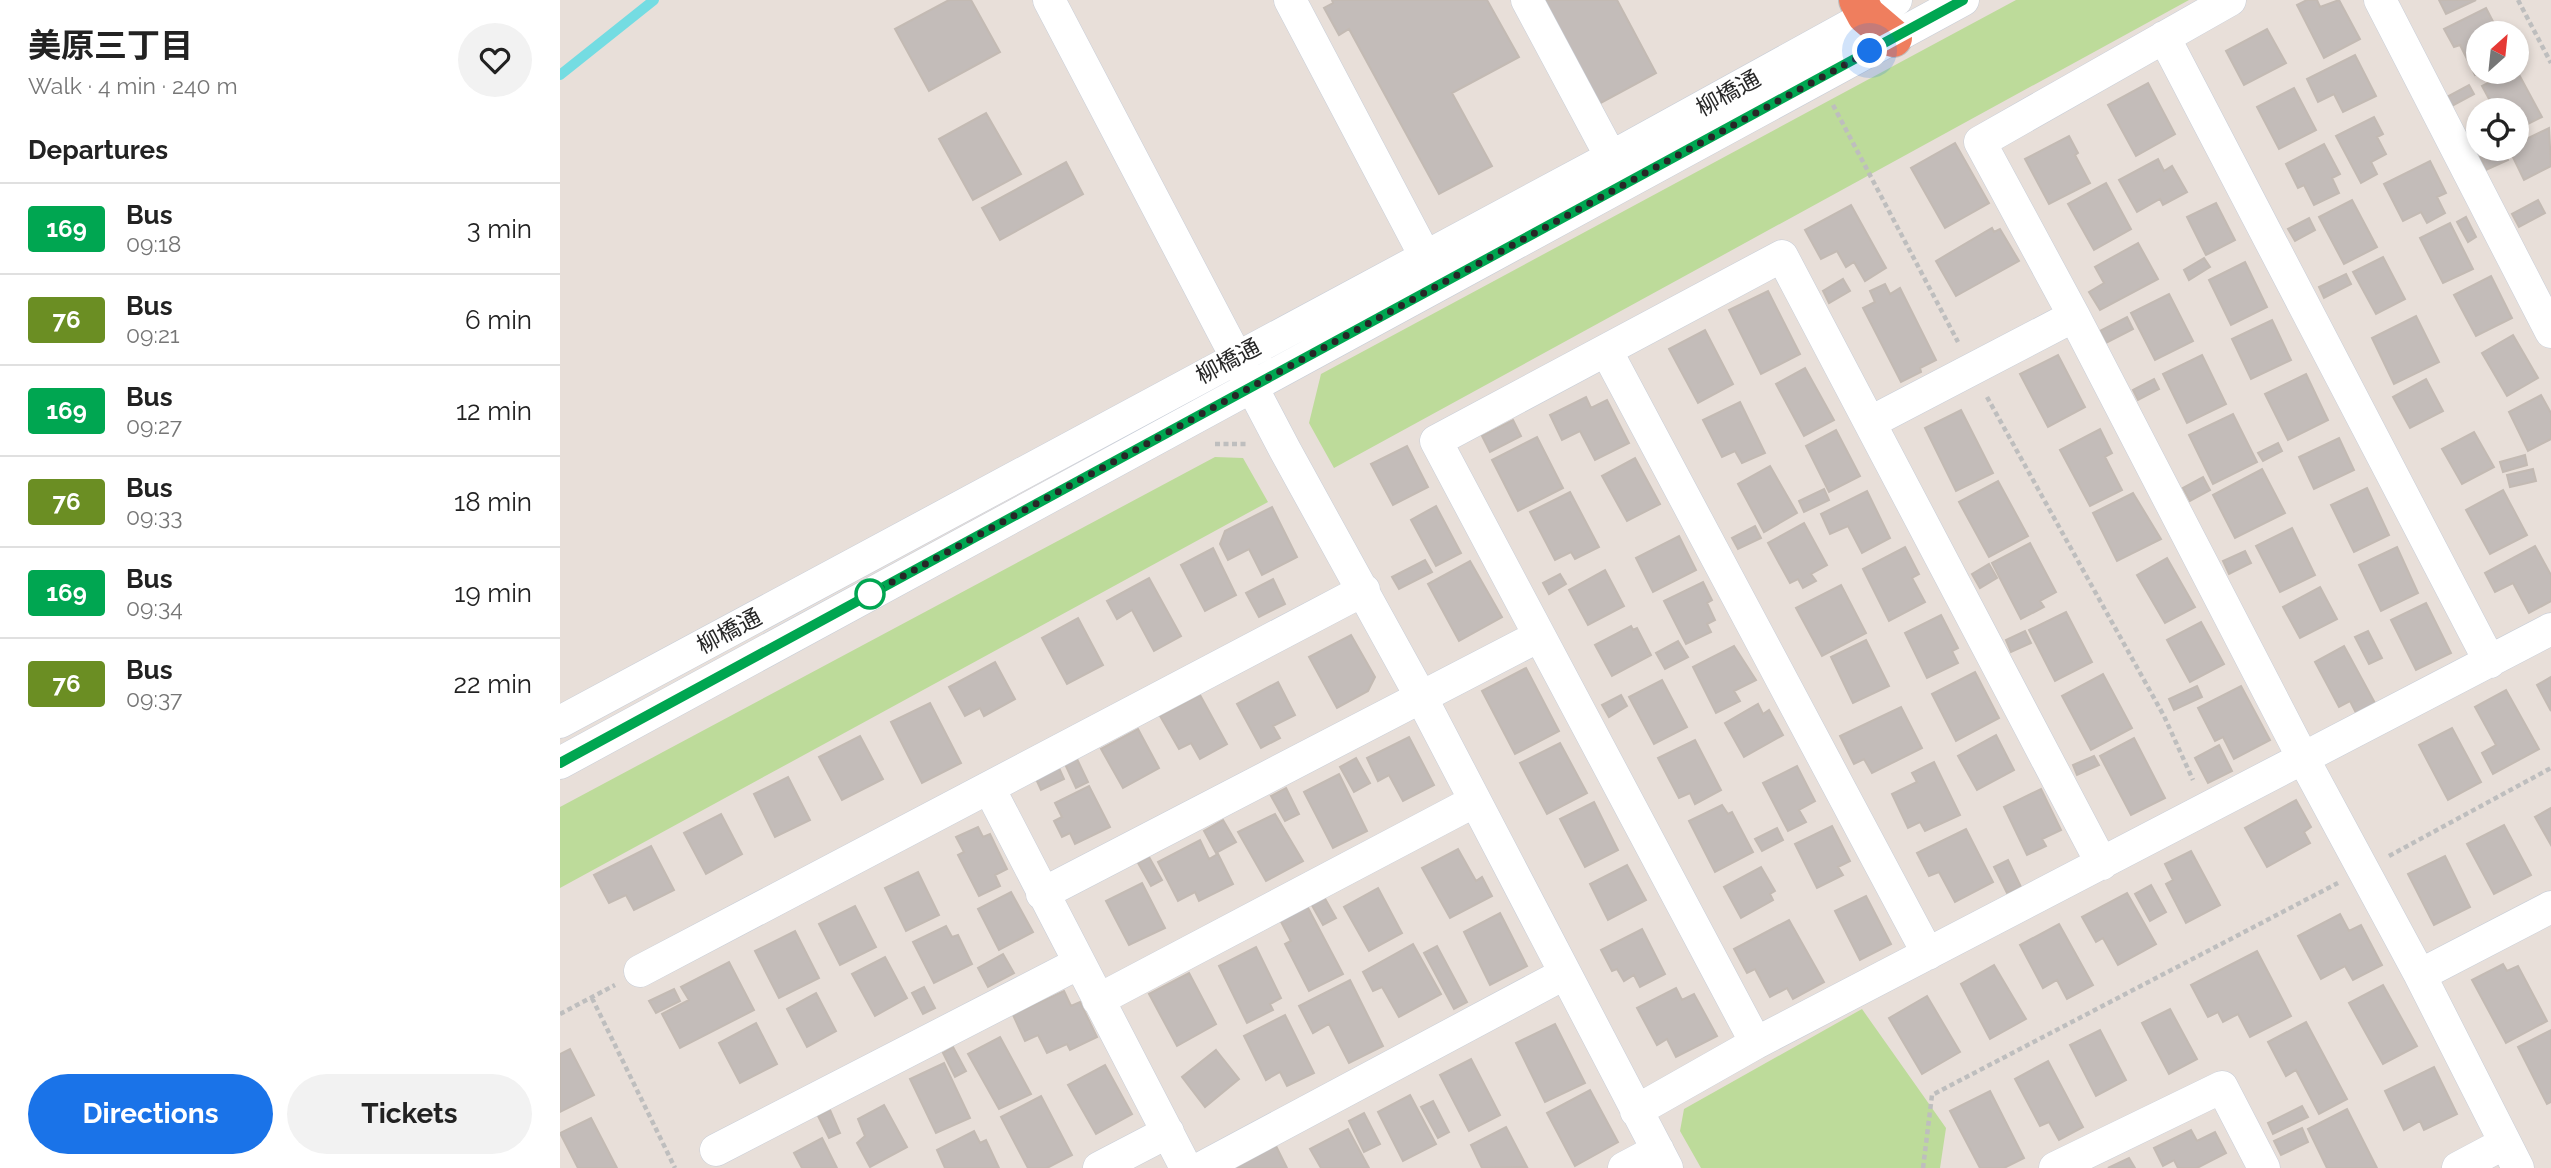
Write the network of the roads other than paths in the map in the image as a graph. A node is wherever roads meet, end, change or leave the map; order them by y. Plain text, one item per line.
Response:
1 (1049, 0) edge
2 (1290, 0) edge
3 (1527, 0) edge
4 (1963, 0) edge
5 (2230, 0) edge
6 (2380, 0) edge
7 (1882, 9) edge
8 (2164, 37) junction
9 (1611, 157) junction
10 (1425, 256) junction
11 (2074, 316) junction
12 (2551, 332) edge
13 (1605, 350) junction
14 (1237, 356) junction
15 (1252, 385) junction
16 (1871, 422) junction
17 (1364, 590) junction
18 (2551, 629) edge
19 (1539, 636) junction
20 (2490, 662) junction
21 (1421, 697) junction
22 (560, 722) edge
23 (2304, 760) junction
24 (560, 763) edge
25 (989, 788) junction
26 (1475, 801) junction
27 (2102, 864) junction
28 (1042, 894) junction
29 (2551, 907) edge
30 (1928, 954) junction
31 (1079, 963) junction
32 (640, 971) road end
33 (1564, 974) junction
34 (2420, 975) junction
35 (1098, 1000) junction
36 (1756, 1043) junction
37 (1636, 1111) junction
38 (1168, 1132) junction
39 (716, 1150) dead end
40 (2512, 1155) edge
41 (1662, 1159) edge
42 (1099, 1168) edge
43 (1186, 1168) edge
44 (1201, 1168) edge
45 (1624, 1168) edge
46 (2055, 1168) edge
47 (2264, 1168) edge
48 (2458, 1168) edge

1 - 14 street
2 - 10 street
3 - 9 street
4 - 7 street, 柳橋通
5 - 8 street
6 - 12 street
7 - 9 street, 柳橋通
7 - 15 street, 柳橋通
8 - 11 street
8 - 20 street
9 - 10 street, 柳橋通
10 - 14 street, 柳橋通
11 - 16 street
11 - 23 street
13 - 16 street
13 - 19 street
13 - 30 street
14 - 15 street
14 - 22 street, 柳橋通
15 - 17 street
15 - 24 street, 柳橋通
16 - 27 street
17 - 21 street
17 - 25 street
18 - 20 street
19 - 21 street
19 - 36 street
20 - 23 street
21 - 26 street
21 - 28 street
23 - 27 street
23 - 34 street
25 - 28 street
25 - 32 street
26 - 33 street
26 - 35 street
27 - 30 street
28 - 31 street
29 - 34 street
30 - 36 street
31 - 35 street
31 - 39 street
33 - 37 street
33 - 44 street
34 - 40 street
35 - 38 street
36 - 37 street
37 - 41 street
38 - 42 street
38 - 43 street
40 - 48 street
41 - 45 street
46 - 47 street

